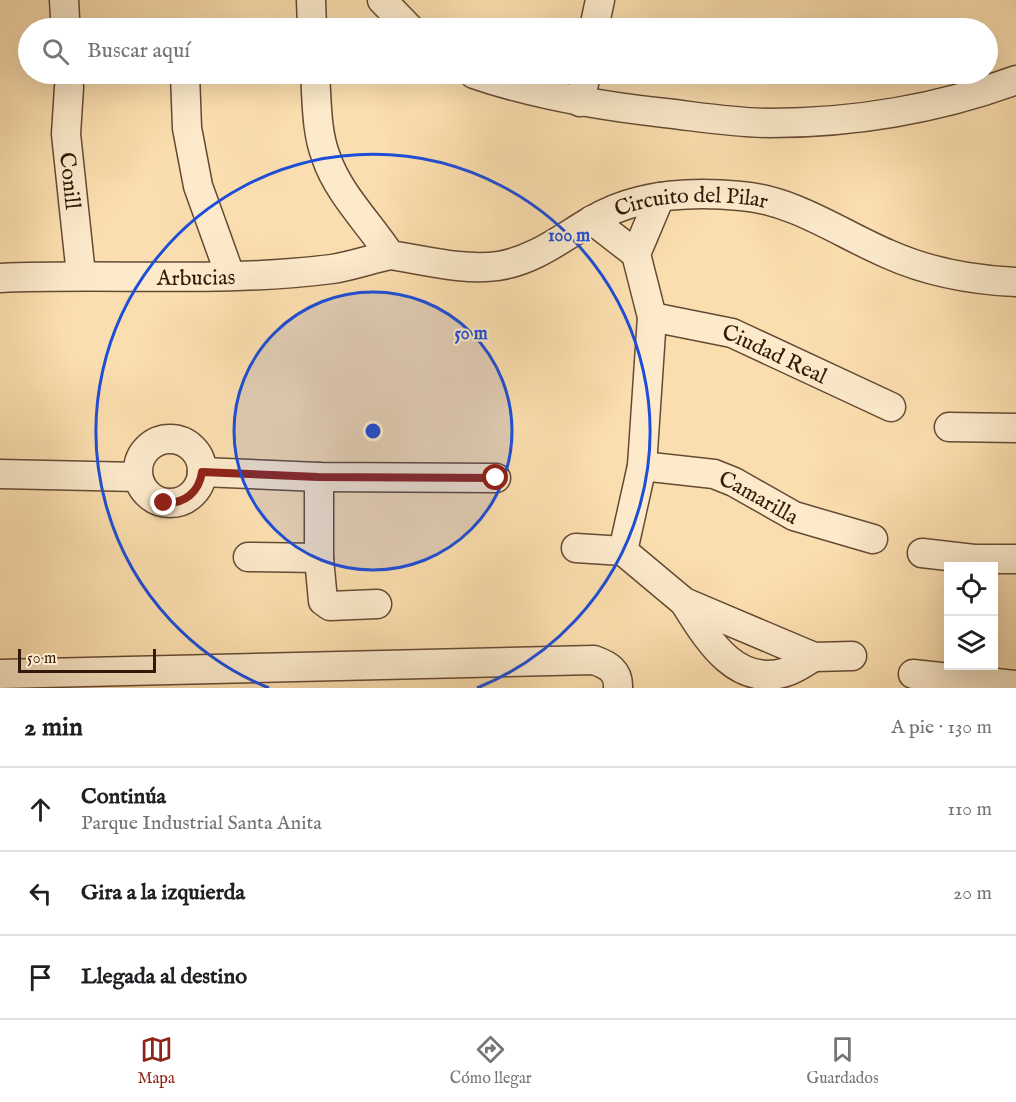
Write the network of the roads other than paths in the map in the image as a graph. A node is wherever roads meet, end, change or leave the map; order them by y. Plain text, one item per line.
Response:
1 (311, 0) edge
2 (382, 0) edge
3 (600, 0) edge
4 (312, 18) edge
5 (400, 18) edge
6 (596, 18) edge
7 (1016, 80) edge
8 (185, 84) edge
9 (316, 84) edge
10 (512, 84) edge
11 (584, 84) edge
12 (69, 87) dead end
13 (580, 102) junction
14 (660, 197) junction
15 (592, 220) junction
16 (636, 254) junction
17 (390, 255) junction
18 (81, 274) junction
19 (230, 275) junction
20 (0, 278) edge
21 (1016, 282) edge
22 (652, 317) junction
23 (891, 407) dead end
24 (949, 427) dead end
25 (1016, 428) edge
26 (642, 466) junction
27 (202, 472) junction
28 (0, 474) edge
29 (138, 477) junction
30 (318, 477) junction
31 (496, 478) dead end
32 (873, 539) dead end
33 (576, 548) dead end
34 (623, 551) junction
35 (922, 553) dead end
36 (248, 556) dead end
37 (319, 558) junction
38 (1016, 559) edge
39 (684, 602) junction
40 (377, 604) dead end
41 (852, 656) dead end
42 (814, 657) junction
43 (0, 674) edge
44 (912, 674) dead end
45 (1016, 685) edge
46 (618, 688) edge

1 - 4 street
2 - 5 street
3 - 6 street
7 - 13 street
8 - 19 street
9 - 17 street
10 - 13 street
11 - 13 street
12 - 18 street, Conill
14 - 15 street, Circuito del Pilar
14 - 16 street
14 - 21 street, Circuito del Pilar
15 - 16 street
15 - 17 street, Circuito del Pilar
16 - 22 street
17 - 19 street, Arbucias
18 - 19 street, Arbucias
18 - 20 street, Arbucias
22 - 23 street, Ciudad Real
22 - 26 street
24 - 25 street
26 - 32 street, Camarilla
26 - 34 street
27 - 29 street
27 - 29 street
27 - 30 street
28 - 29 street
30 - 31 street
30 - 37 street
33 - 34 street
34 - 39 street
35 - 38 street
36 - 37 street
37 - 40 street
39 - 42 street
39 - 42 street
41 - 42 street
43 - 46 street
44 - 45 street

